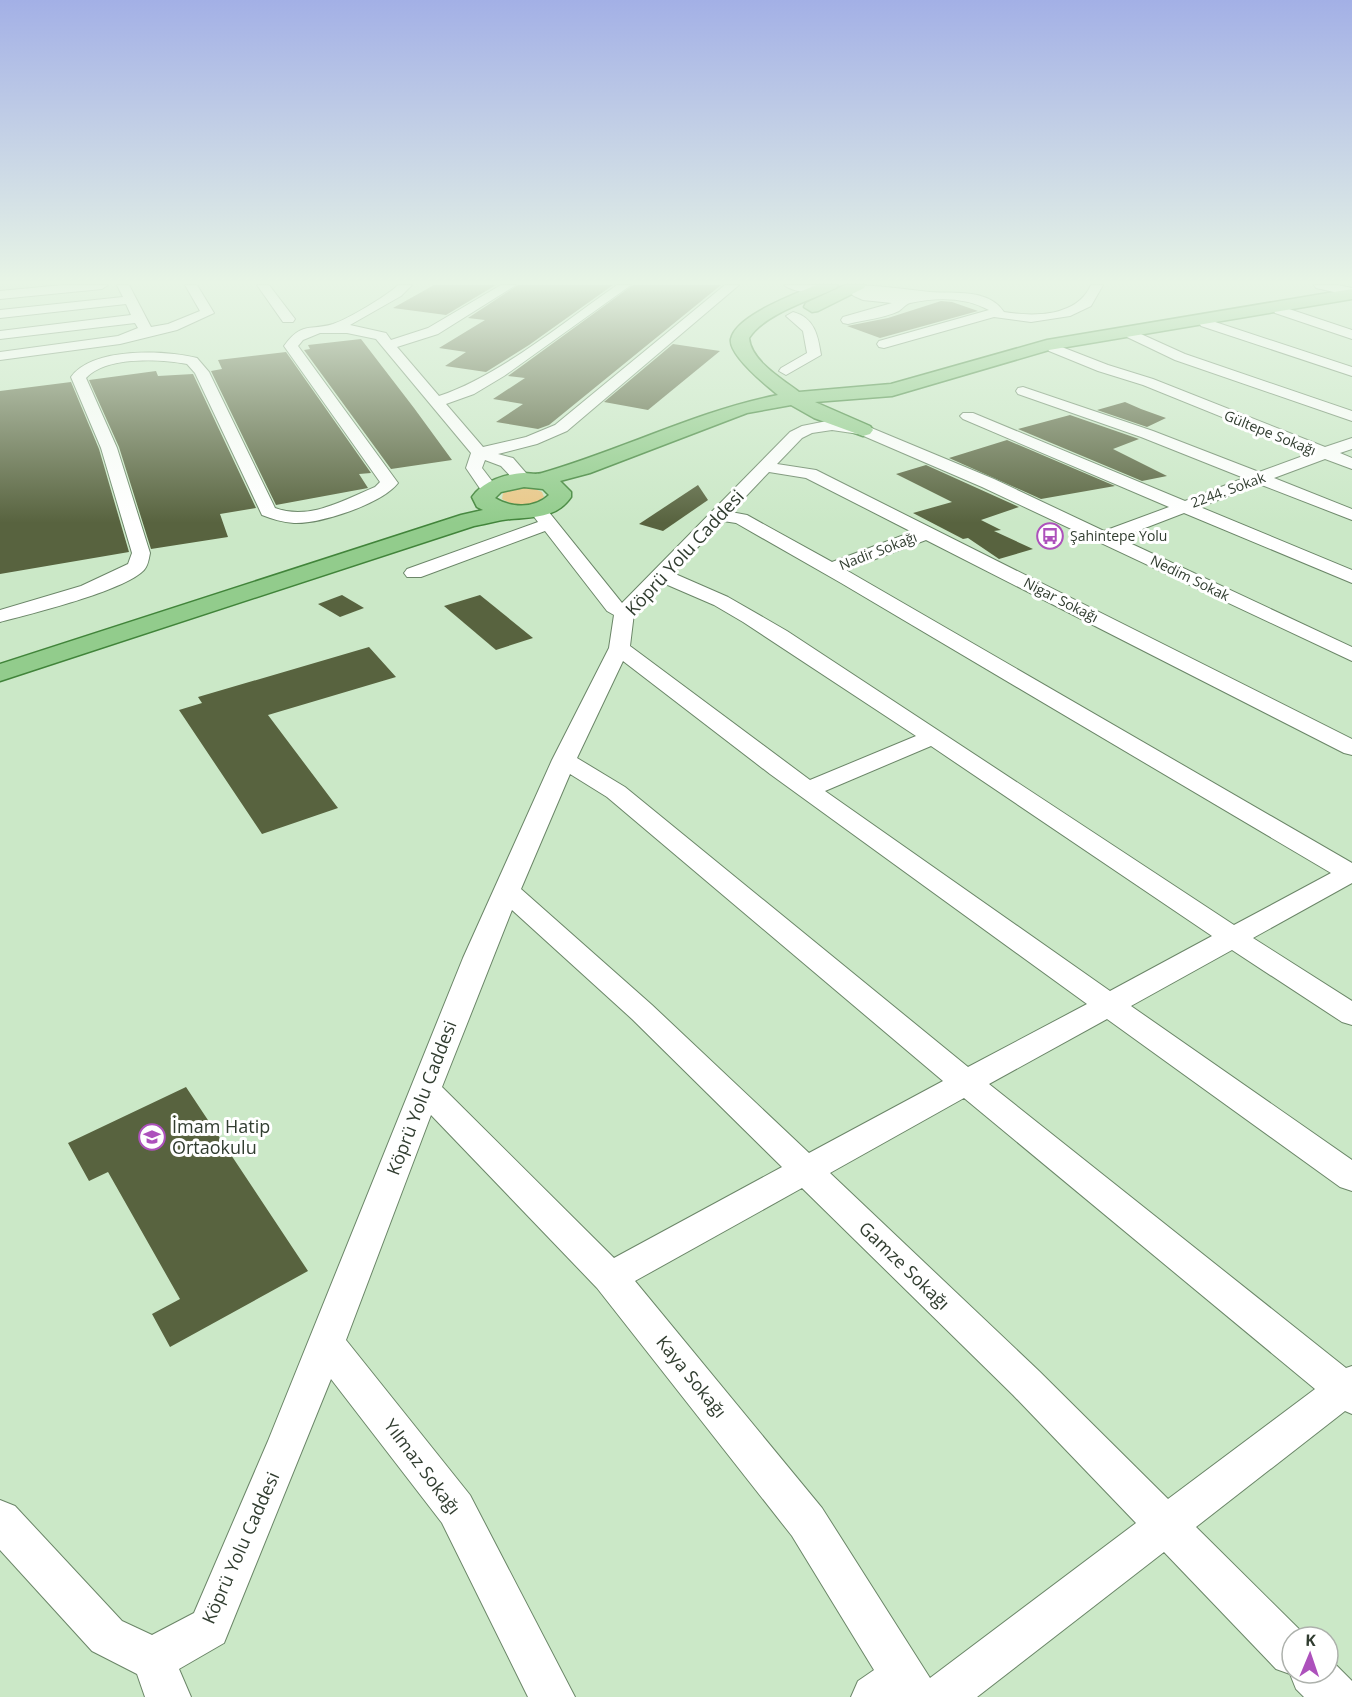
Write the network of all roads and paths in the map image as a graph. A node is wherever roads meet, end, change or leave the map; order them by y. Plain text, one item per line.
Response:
1 (94, 364) edge
2 (195, 364) edge
3 (305, 364) edge
4 (405, 364) edge
5 (512, 364) edge
6 (638, 364) edge
7 (757, 364) edge
8 (774, 364) edge
9 (809, 364) edge
10 (981, 364) edge
11 (993, 364) edge
12 (1094, 364) edge
13 (1201, 364) edge
14 (1329, 364) edge
15 (1352, 372) edge
16 (797, 389) junction
17 (1023, 391) dead end
18 (897, 395) junction
19 (437, 402) junction
20 (968, 416) dead end
21 (1352, 416) edge
22 (863, 430) junction
23 (793, 438) junction
24 (1352, 443) edge
25 (479, 453) junction
26 (1323, 454) junction
27 (1352, 464) edge
28 (766, 467) junction
29 (1260, 478) junction
30 (531, 480) junction
31 (486, 494) junction
32 (560, 497) junction
33 (1184, 506) junction
34 (512, 512) junction
35 (720, 515) junction
36 (1352, 515) edge
37 (543, 517) junction
38 (927, 533) junction
39 (1105, 537) junction
40 (830, 570) junction
41 (414, 573) dead end
42 (661, 575) junction
43 (1352, 577) edge
44 (624, 612) junction
45 (0, 616) edge
46 (619, 648) junction
47 (0, 652) edge
48 (1352, 655) edge
49 (0, 673) edge
50 (933, 737) junction
51 (1346, 739) edge
52 (564, 760) junction
53 (808, 790) junction
54 (1351, 873) edge
55 (506, 890) junction
56 (1234, 936) junction
57 (1109, 1005) junction
58 (1352, 1015) edge
59 (966, 1082) junction
60 (425, 1089) junction
61 (805, 1170) junction
62 (1352, 1178) edge
63 (610, 1277) junction
64 (326, 1343) junction
65 (1349, 1390) edge
66 (0, 1520) edge
67 (1165, 1526) junction
68 (1280, 1641) edge
69 (161, 1678) edge
70 (1324, 1685) edge
71 (897, 1690) edge
72 (552, 1697) edge
73 (940, 1697) edge
74 (1335, 1697) edge

1 - 45 street
2 - 3 street
4 - 19 street
5 - 19 street
6 - 25 street
7 - 16 main road
8 - 16 main road
9 - 16 street
10 - 16 main road
11 - 18 main road
12 - 26 street, Gültepe Sokağı
13 - 21 street
14 - 15 street
16 - 18 main road
16 - 22 main road
16 - 23 street
16 - 30 main road
16 - 32 main road
17 - 29 street
18 - 22 main road
19 - 25 street
20 - 33 street
22 - 23 street, Köprü Yolu Caddesi
22 - 39 street, Nedim Sokak
23 - 28 street, Köprü Yolu Caddesi
24 - 26 street, 2244. Sokak
25 - 30 street
25 - 31 street
26 - 27 street, Gültepe Sokağı
26 - 29 street, 2244. Sokak
28 - 35 street, Köprü Yolu Caddesi
28 - 38 street, Nigar Sokağı
29 - 33 street, 2244. Sokak
29 - 36 street
30 - 31 main road
30 - 32 main road
31 - 34 main road
31 - 47 main road
32 - 37 main road
33 - 39 street, 2244. Sokak
33 - 43 street
34 - 37 main road
34 - 49 main road
35 - 40 street
35 - 42 street, Köprü Yolu Caddesi
37 - 41 street
37 - 44 street
38 - 40 street, Nadir Sokağı
38 - 51 street, Nigar Sokağı
39 - 48 street, Nedim Sokak
40 - 54 street
42 - 44 street, Köprü Yolu Caddesi
42 - 50 street
44 - 46 street, Köprü Yolu Caddesi
46 - 52 street, Köprü Yolu Caddesi
46 - 53 street
50 - 53 street
50 - 56 street
52 - 55 street, Köprü Yolu Caddesi
52 - 59 street
53 - 57 street
54 - 56 street
55 - 60 street, Köprü Yolu Caddesi
55 - 61 street, Gamze Sokağı
56 - 57 street
56 - 58 street
57 - 59 street
57 - 62 street
59 - 61 street
59 - 65 street
60 - 63 street, Kaya Sokağı
60 - 64 street, Köprü Yolu Caddesi
61 - 63 street
61 - 67 street, Gamze Sokağı
63 - 71 street, Kaya Sokağı
64 - 69 street, Köprü Yolu Caddesi
64 - 72 street, Yılmaz Sokağı
65 - 67 street
66 - 69 street, Köprü Yolu Caddesi
67 - 68 street, Gamze Sokağı
67 - 73 street
70 - 74 street

